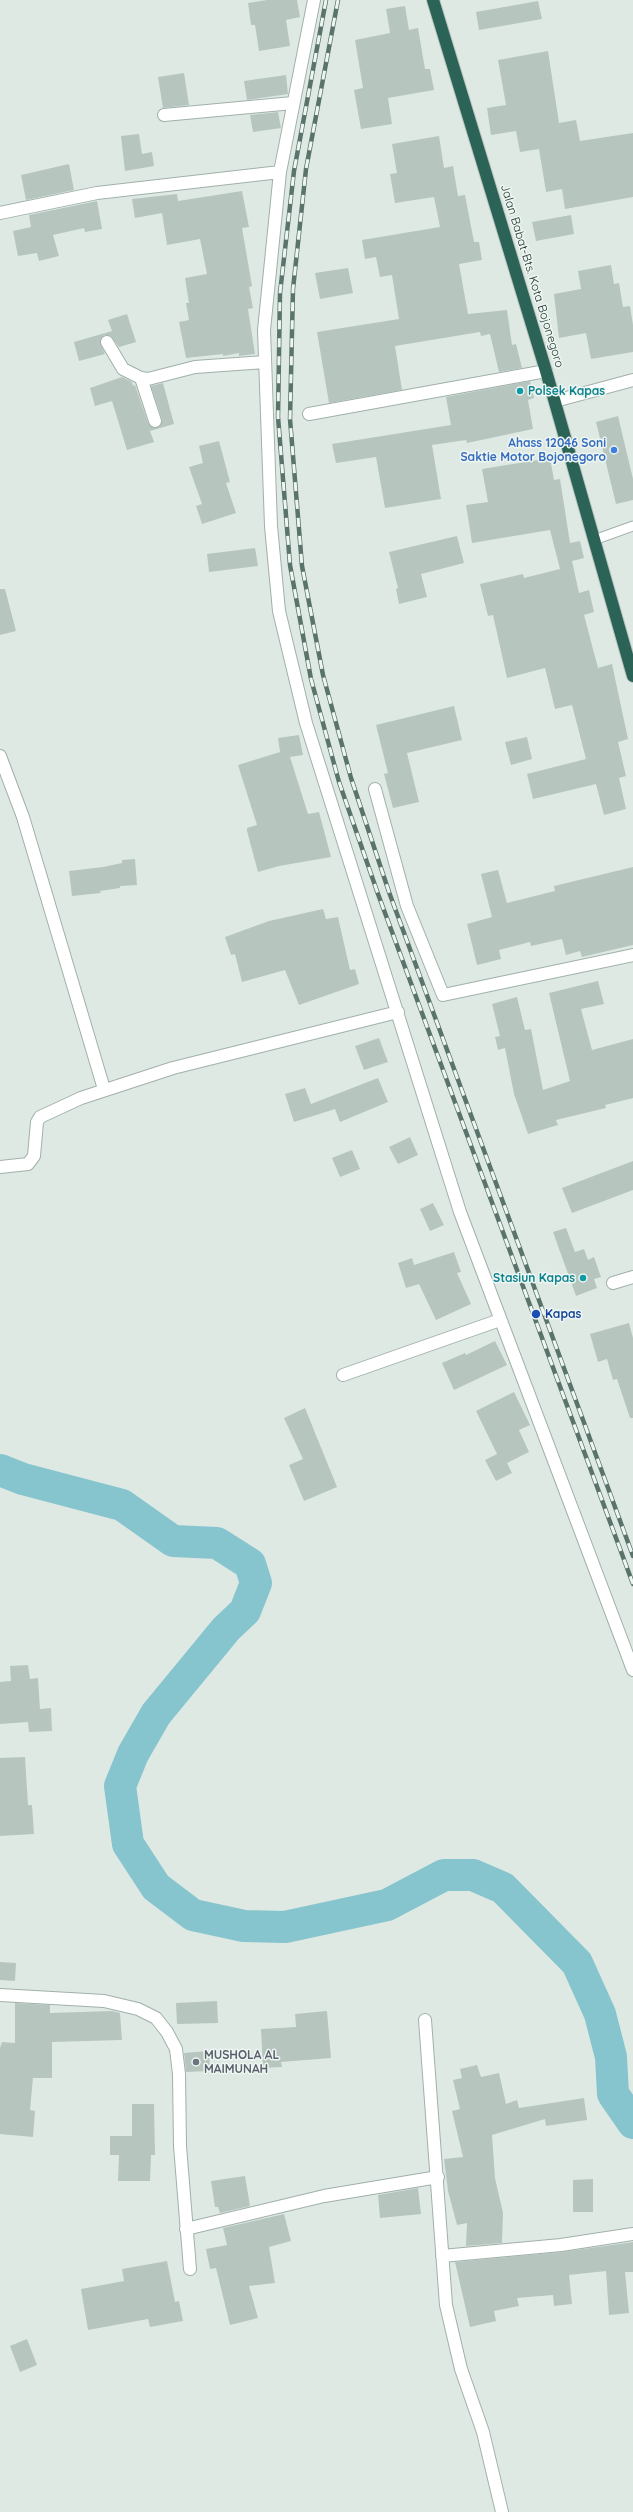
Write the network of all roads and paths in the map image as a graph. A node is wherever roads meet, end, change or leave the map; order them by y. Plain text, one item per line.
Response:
1 (314, 0) edge
2 (433, 0) edge
3 (293, 103) junction
4 (164, 115) dead end
5 (280, 172) junction
6 (0, 212) edge
7 (107, 342) dead end
8 (264, 362) junction
9 (546, 371) junction
10 (141, 378) junction
11 (633, 380) edge
12 (555, 401) junction
13 (309, 414) dead end
14 (155, 421) dead end
15 (633, 526) edge
16 (594, 540) junction
17 (633, 676) edge
18 (0, 756) edge
19 (375, 789) dead end
20 (633, 954) edge
21 (398, 1012) junction
22 (104, 1089) junction
23 (0, 1167) edge
24 (633, 1277) edge
25 (613, 1283) dead end
26 (500, 1320) junction
27 (343, 1375) dead end
28 (633, 1670) edge
29 (0, 1995) edge
30 (424, 2020) dead end
31 (438, 2177) junction
32 (186, 2229) junction
33 (633, 2234) edge
34 (442, 2256) junction
35 (190, 2269) dead end
36 (502, 2512) edge

1 - 3 street
2 - 9 highway, Jalan Babat-Bts. Kota Bojonegoro
3 - 4 street
3 - 5 street
5 - 6 street
5 - 8 street
7 - 10 street
8 - 10 street
8 - 21 street
9 - 12 highway, Jalan Babat-Bts. Kota Bojonegoro
9 - 13 street
10 - 14 street
11 - 12 street
12 - 16 highway, Jalan Babat-Bts. Kota Bojonegoro
15 - 16 lane
16 - 17 highway, Jalan Babat-Bts. Kota Bojonegoro
18 - 22 street
19 - 20 street
21 - 22 street
21 - 26 street
22 - 23 street
24 - 25 street
26 - 27 street
26 - 28 street
29 - 32 street
30 - 31 street
31 - 32 street
31 - 34 street
32 - 35 street
33 - 34 street
34 - 36 street

